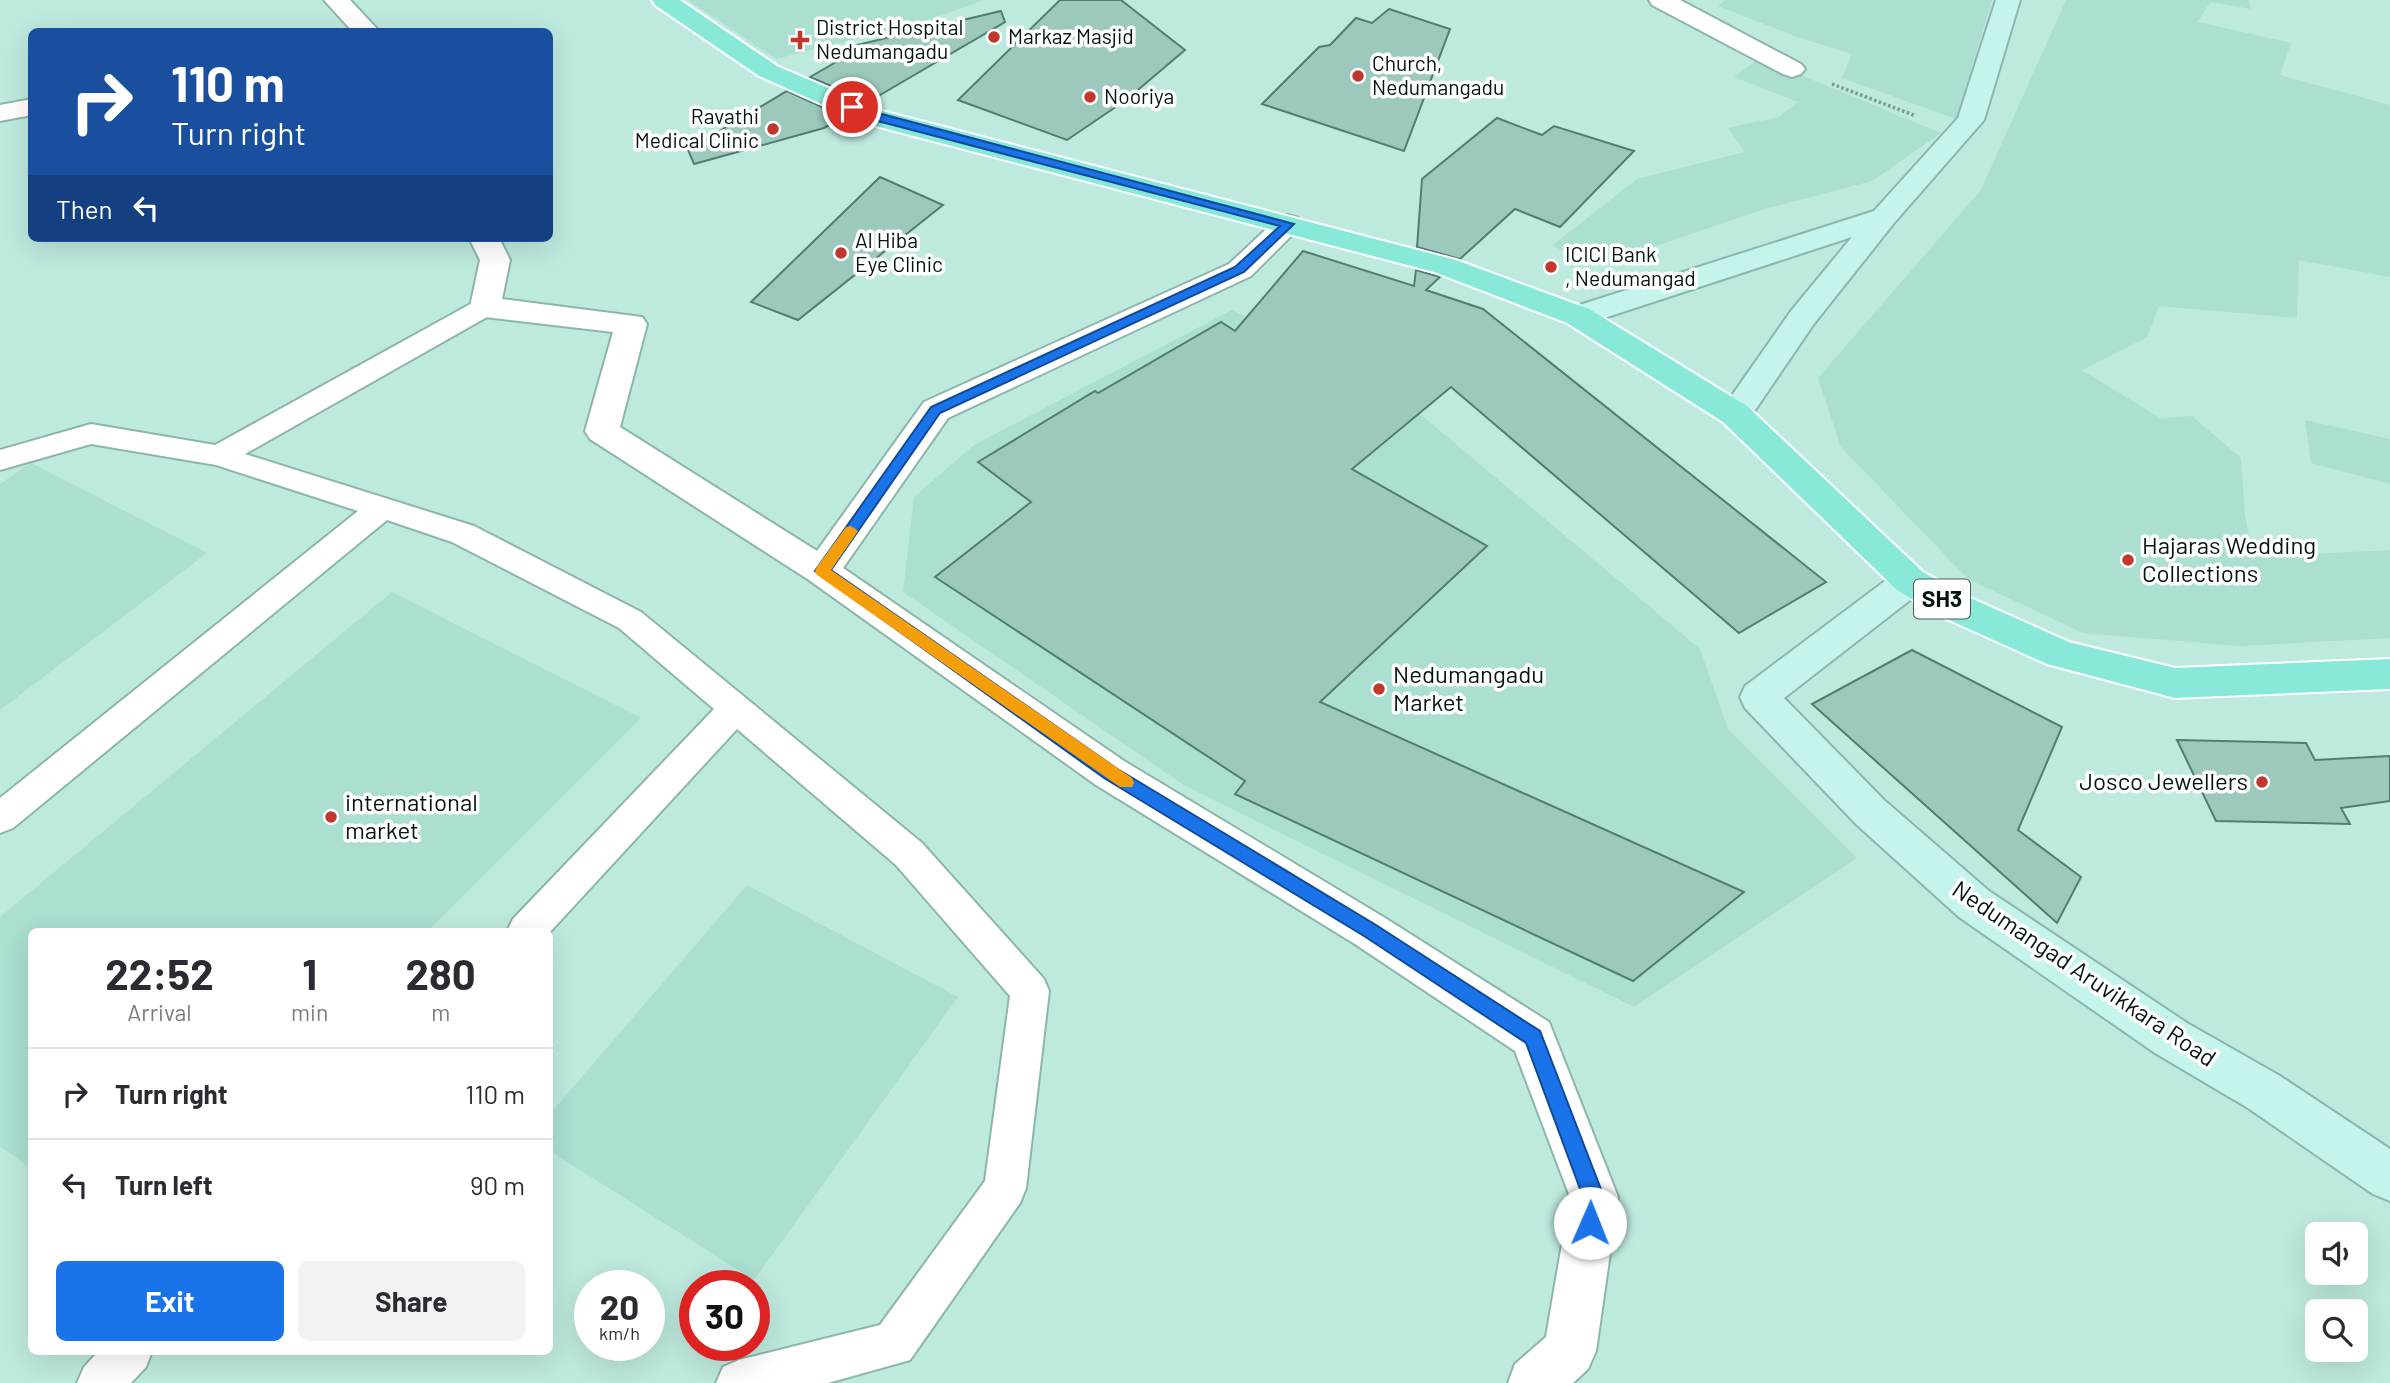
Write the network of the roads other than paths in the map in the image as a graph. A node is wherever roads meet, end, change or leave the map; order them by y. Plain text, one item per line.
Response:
1 (336, 0) edge
2 (664, 0) edge
3 (1661, 0) edge
4 (2008, 0) edge
5 (364, 28) edge
6 (1792, 69) road end
7 (28, 108) edge
8 (0, 113) edge
9 (1884, 217) junction
10 (1288, 224) junction
11 (486, 242) edge
12 (485, 307) junction
13 (1578, 316) junction
14 (1735, 414) junction
15 (219, 456) junction
16 (0, 460) edge
17 (382, 509) junction
18 (822, 571) junction
19 (1910, 581) junction
20 (2390, 674) edge
21 (735, 709) junction
22 (0, 818) edge
23 (529, 928) edge
24 (2390, 1177) edge
25 (126, 1355) edge
26 (100, 1383) edge
27 (739, 1383) edge
28 (1534, 1383) edge

1 - 5 street
2 - 10 main road, SH3
3 - 6 street
4 - 9 main road
7 - 8 street
9 - 13 main road
9 - 14 main road
10 - 13 main road, SH3
10 - 18 street
11 - 12 street
12 - 15 lane
12 - 18 street
13 - 14 main road, SH3
14 - 19 main road, SH3
15 - 16 lane
15 - 17 lane
17 - 21 lane
17 - 22 lane
18 - 28 street
19 - 20 main road, SH3
19 - 24 main road, Nedumangad Aruvikkara Road
21 - 23 lane
21 - 27 lane
25 - 26 lane

